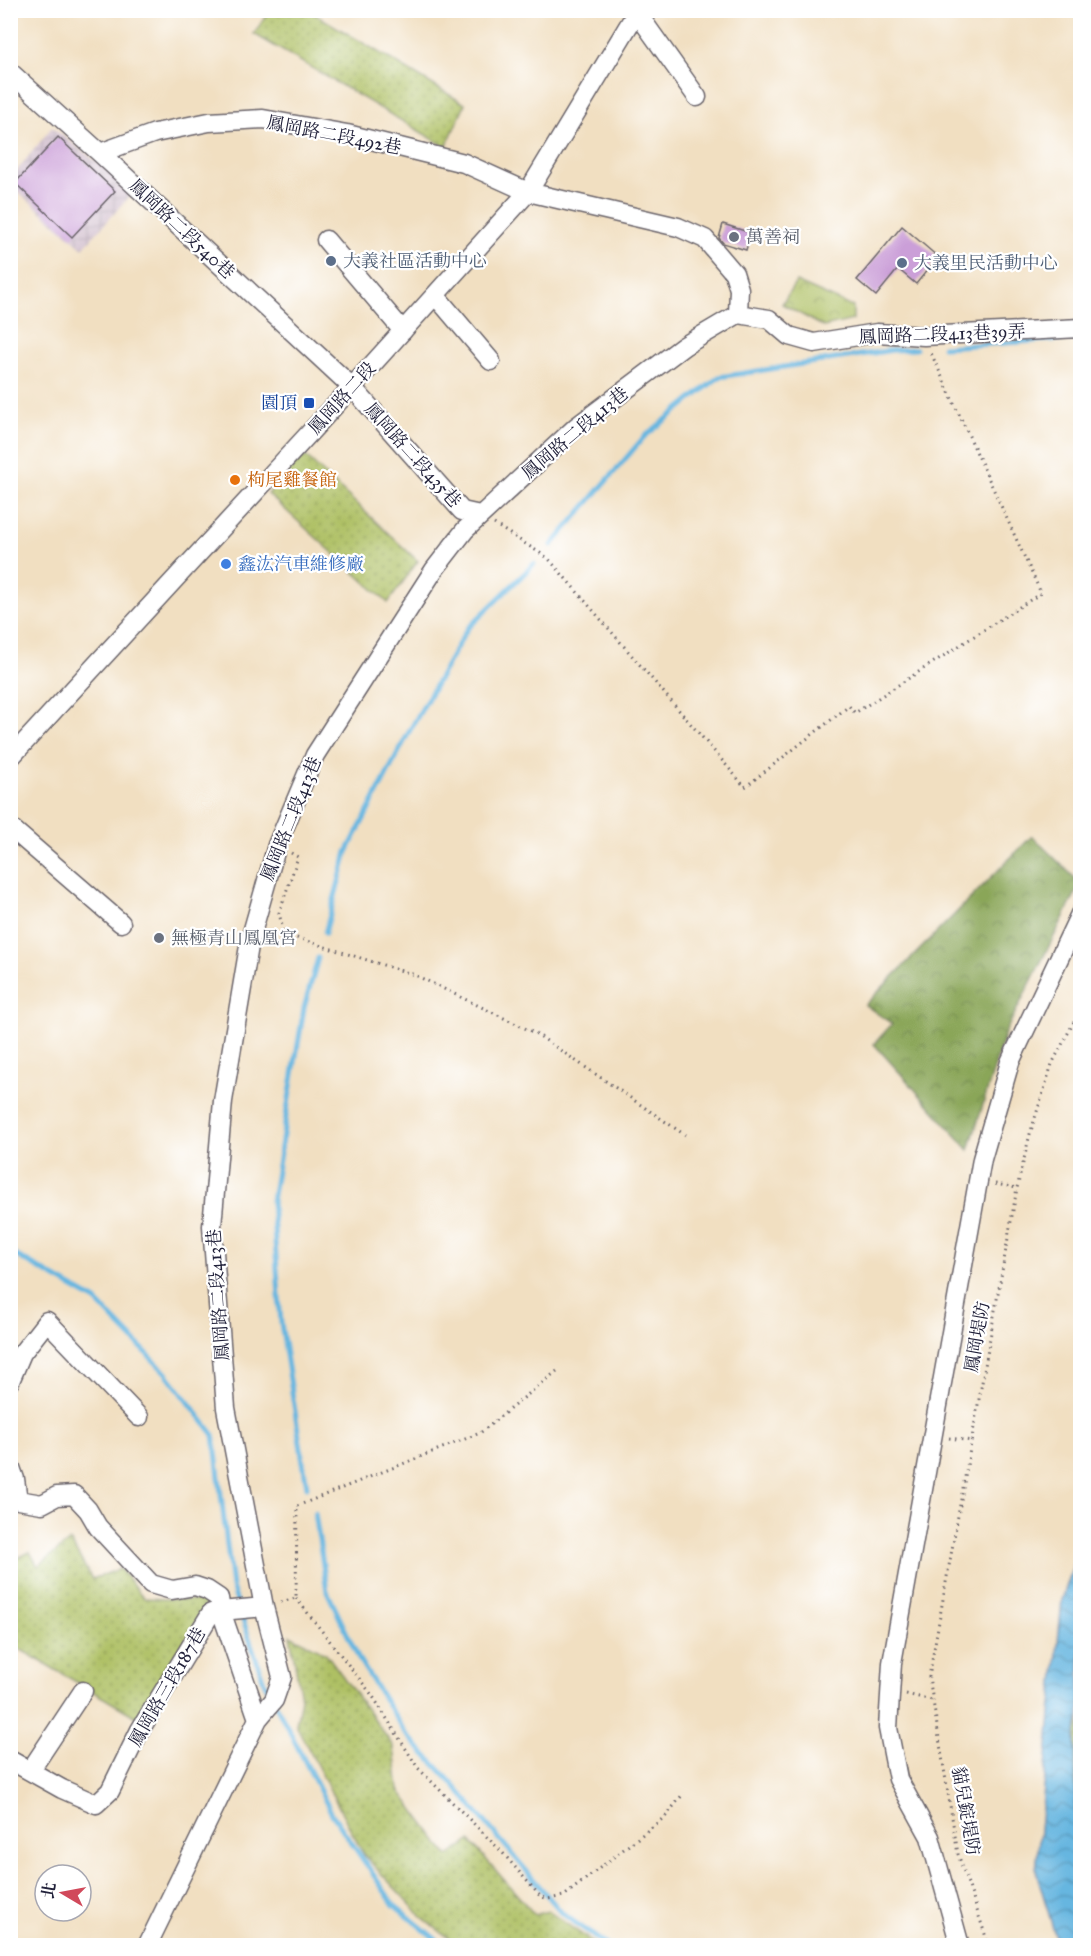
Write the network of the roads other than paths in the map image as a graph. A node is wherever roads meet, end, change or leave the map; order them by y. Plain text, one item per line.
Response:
1 (637, 11) edge
2 (10, 72) edge
3 (697, 97) dead end
4 (100, 153) junction
5 (528, 192) junction
6 (326, 240) dead end
7 (435, 295) junction
8 (738, 314) junction
9 (1080, 328) edge
10 (403, 331) junction
11 (491, 361) dead end
12 (352, 387) junction
13 (480, 515) junction
14 (10, 758) edge
15 (10, 827) edge
16 (1080, 914) edge
17 (121, 923) dead end
18 (10, 1381) edge
19 (139, 1418) dead end
20 (10, 1465) edge
21 (264, 1606) junction
22 (221, 1611) junction
23 (82, 1691) dead end
24 (258, 1719) junction
25 (10, 1760) edge
26 (30, 1771) junction
27 (147, 1946) edge
28 (960, 1946) edge

1 - 3 street
1 - 5 street, 鳳岡路二段
2 - 4 street, 鳳岡路二段540巷
4 - 5 street, 鳳岡路二段492巷
4 - 12 street, 鳳岡路二段540巷
5 - 7 street, 鳳岡路二段
5 - 8 street
6 - 10 street
7 - 10 street, 鳳岡路二段
7 - 11 street
8 - 9 street, 鳳岡路二段413巷39弄
8 - 13 street, 鳳岡路二段413巷
10 - 12 street, 鳳岡路二段
12 - 13 street, 鳳岡路二段435巷
12 - 14 street, 鳳岡路二段
13 - 21 street, 鳳岡路二段413巷
15 - 17 street
16 - 28 street
18 - 19 street
20 - 22 street
21 - 22 street
21 - 24 street, 鳳岡路二段413巷
22 - 24 street, 鳳岡路三段187巷
22 - 26 street, 鳳岡路三段187巷
23 - 26 street
24 - 27 street
25 - 26 street, 鳳岡路三段187巷

